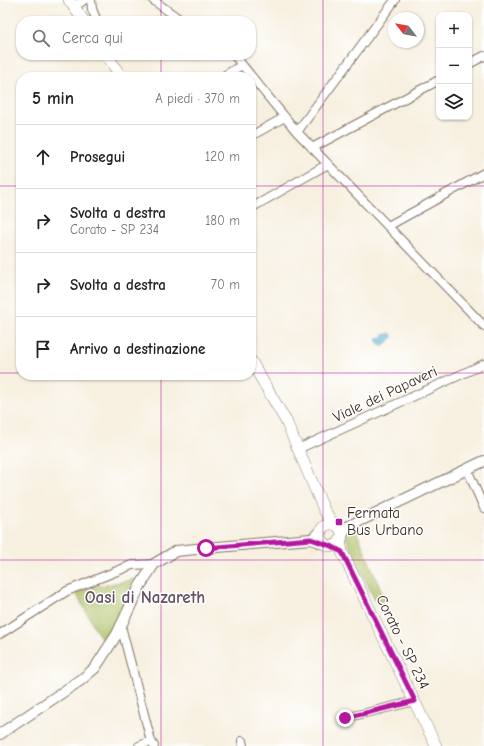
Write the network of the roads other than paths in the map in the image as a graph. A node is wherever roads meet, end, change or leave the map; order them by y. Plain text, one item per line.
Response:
1 (84, 0) edge
2 (91, 0) edge
3 (153, 0) edge
4 (394, 0) edge
5 (72, 2) edge
6 (81, 16) edge
7 (95, 16) edge
8 (175, 16) edge
9 (484, 56) edge
10 (110, 60) edge
11 (238, 60) edge
12 (472, 62) edge
13 (242, 65) junction
14 (118, 72) edge
15 (230, 72) edge
16 (248, 72) edge
17 (256, 82) edge
18 (436, 82) edge
19 (285, 117) junction
20 (297, 132) junction
21 (256, 133) edge
22 (312, 148) junction
23 (328, 164) junction
24 (484, 173) edge
25 (256, 205) edge
26 (388, 226) junction
27 (484, 326) edge
28 (484, 364) edge
29 (256, 370) edge
30 (298, 449) junction
31 (484, 461) edge
32 (467, 469) junction
33 (484, 508) edge
34 (333, 534) junction
35 (154, 564) junction
36 (121, 626) junction
37 (0, 634) edge
38 (415, 701) junction
39 (345, 718) dead end
40 (0, 734) edge
41 (152, 744) edge
42 (138, 746) edge
43 (436, 746) edge

1 - 5 street
2 - 7 street
3 - 8 street
4 - 20 street
5 - 6 main road
9 - 12 street
10 - 14 main road
11 - 13 street
13 - 15 street
13 - 16 street
17 - 19 street
18 - 22 street
19 - 20 street
19 - 21 street
20 - 22 street
22 - 23 street
23 - 25 street
23 - 26 street
24 - 26 street
26 - 27 street
28 - 30 street, Viale dei Papaveri
29 - 30 main road, Corato - SP 234
30 - 34 main road, Corato - SP 234
31 - 32 street
32 - 33 street
32 - 34 street
34 - 35 street
34 - 38 main road, Corato - SP 234
35 - 36 street
35 - 37 street
36 - 40 street
36 - 41 street
38 - 39 street
38 - 43 main road, Corato - SP 234
41 - 42 street

